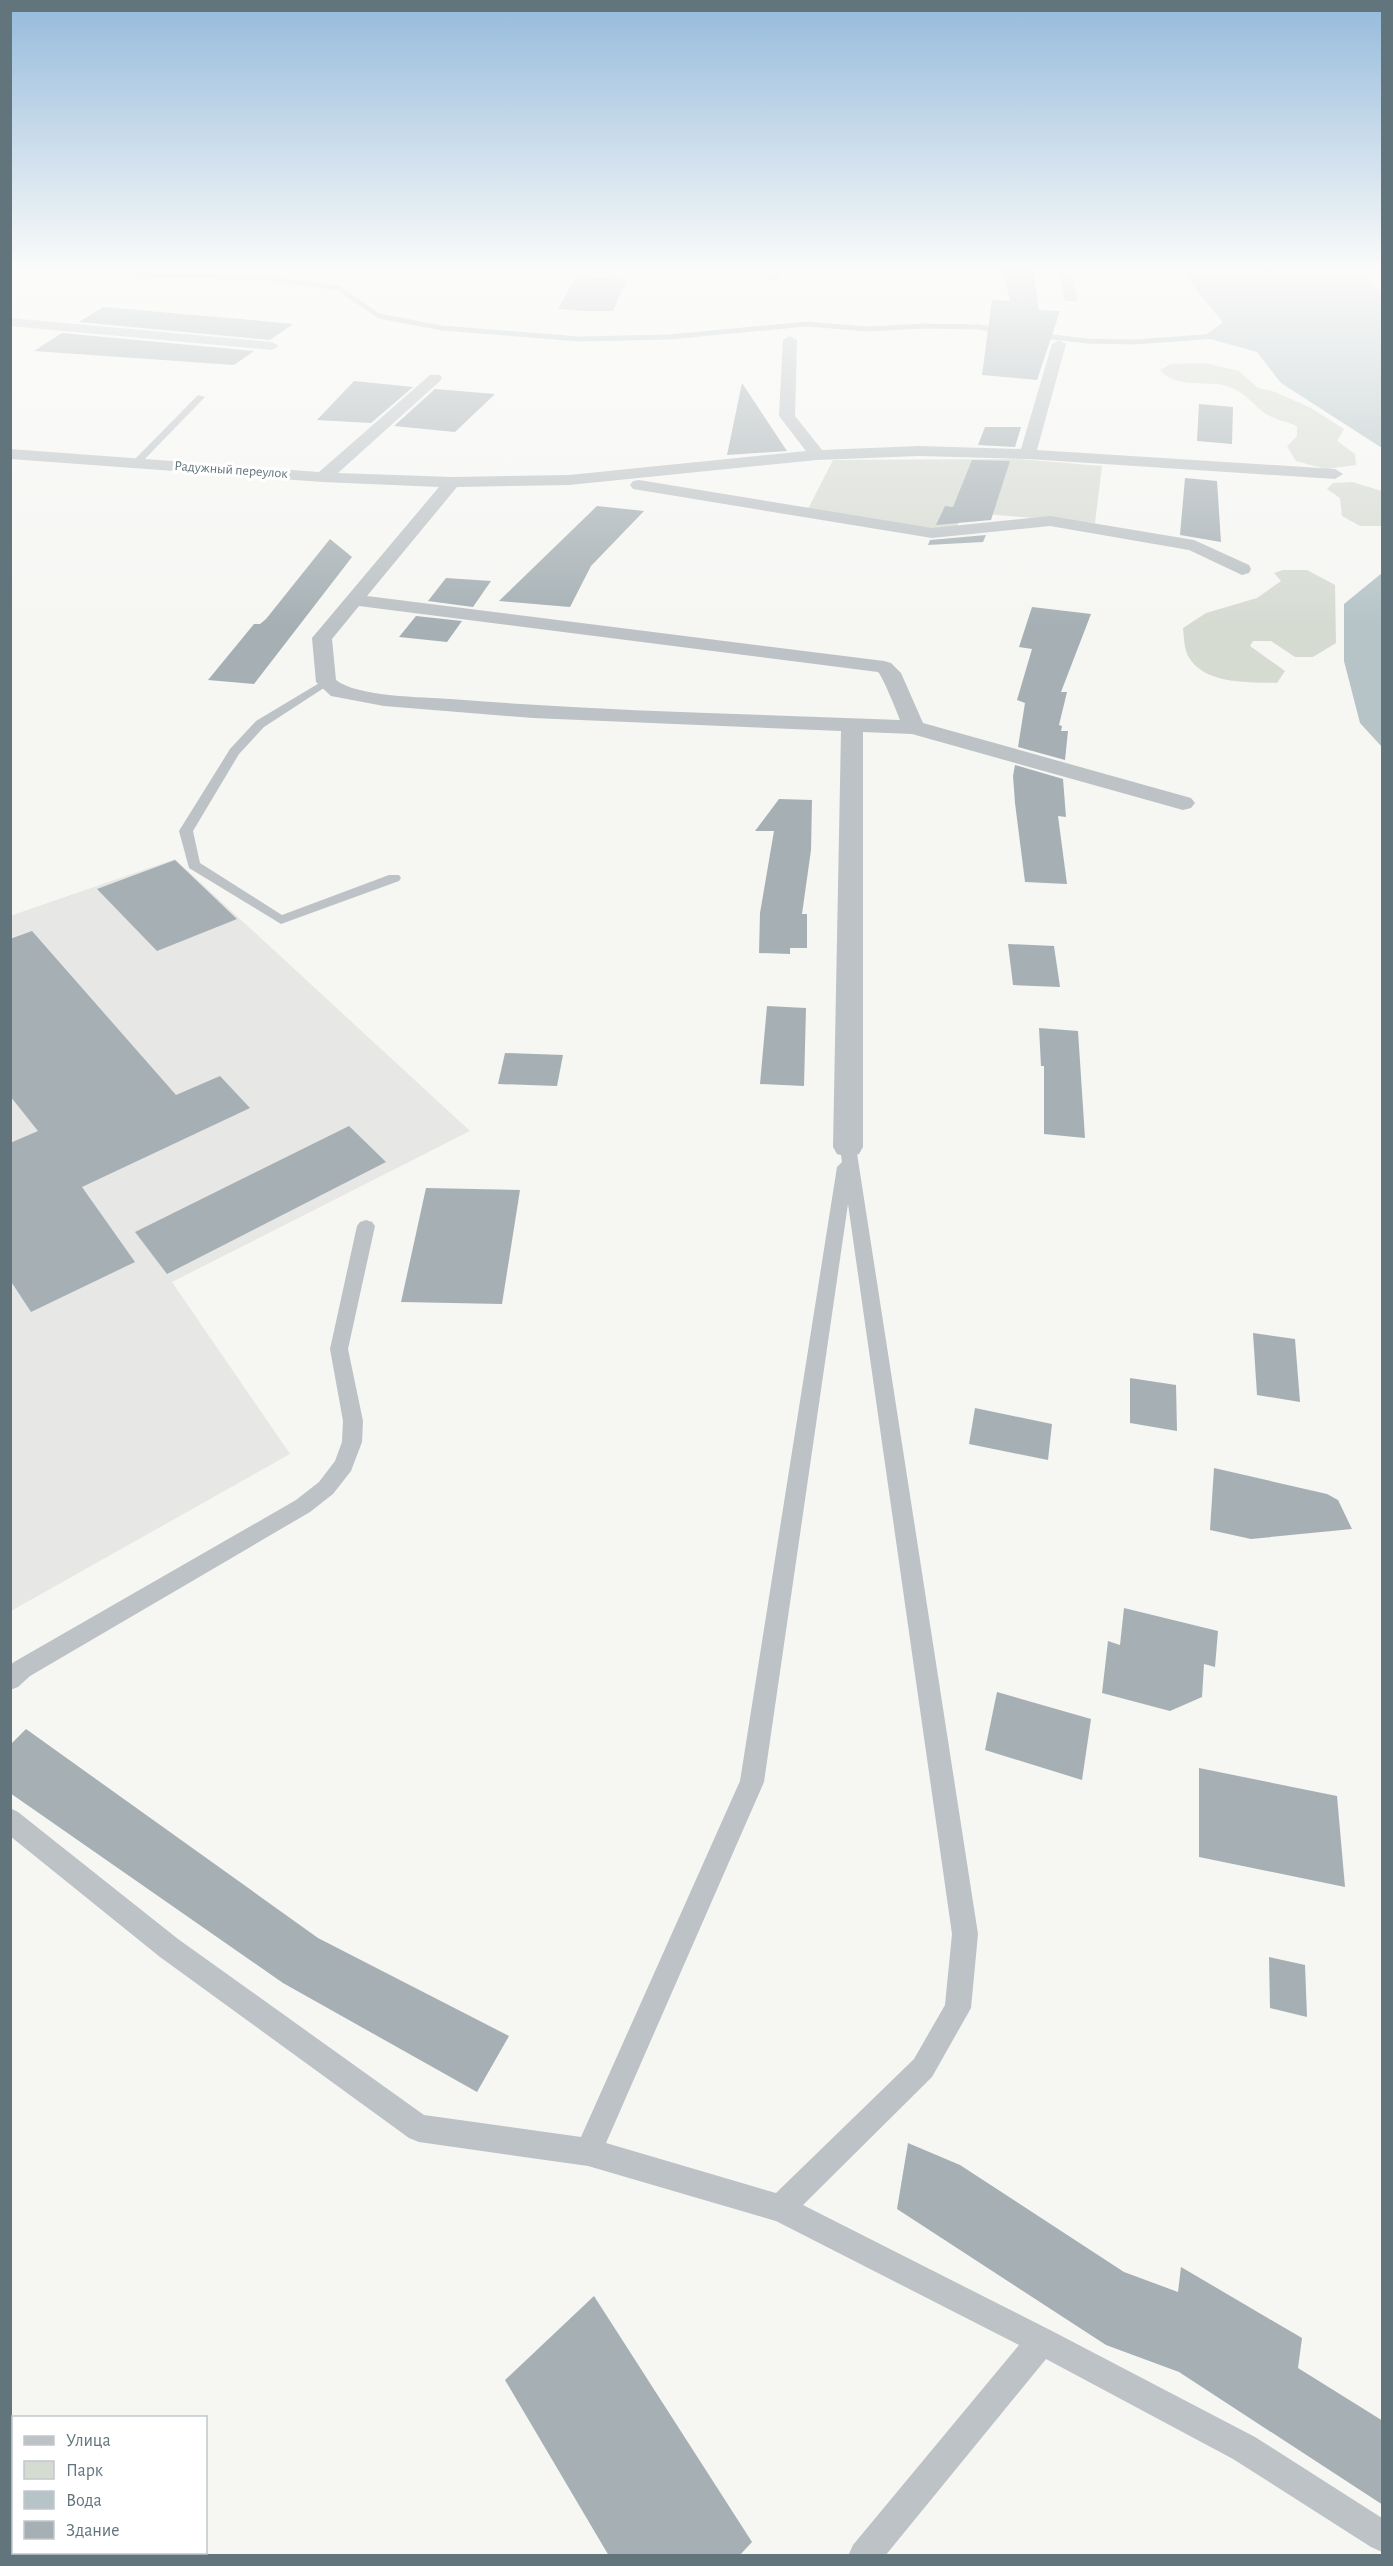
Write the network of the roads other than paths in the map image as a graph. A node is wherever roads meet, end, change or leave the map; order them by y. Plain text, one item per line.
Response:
1 (425, 387) edge
2 (788, 387) edge
3 (1047, 387) edge
4 (201, 397) dead end
5 (10, 454) edge
6 (817, 454) junction
7 (1028, 454) junction
8 (137, 462) junction
9 (1335, 474) dead end
10 (618, 475) junction
11 (323, 477) junction
12 (452, 482) junction
13 (1242, 569) dead end
14 (356, 600) junction
15 (326, 682) junction
16 (852, 724) junction
17 (913, 727) junction
18 (1183, 803) dead end
19 (394, 878) dead end
20 (848, 1147) junction
21 (366, 1226) dead end
22 (10, 1680) edge
23 (10, 1820) edge
24 (588, 2152) junction
25 (780, 2208) junction
26 (1042, 2341) junction
27 (1383, 2536) edge
28 (864, 2556) edge

1 - 11 street
2 - 6 street
3 - 7 street
4 - 8 lane
5 - 8 street, Радужный переулок
6 - 7 street, Радужный переулок
6 - 10 street, Радужный переулок
7 - 9 street, Радужный переулок
8 - 11 street, Радужный переулок
10 - 12 street, Радужный переулок
10 - 13 street
11 - 12 street, Радужный переулок
12 - 14 street
14 - 15 street
14 - 17 street
15 - 16 street
15 - 19 lane
16 - 17 street
16 - 20 street
17 - 18 street
20 - 24 lane
20 - 25 lane
21 - 22 lane
23 - 24 lane
24 - 25 lane
25 - 26 lane
26 - 27 lane
26 - 28 lane

